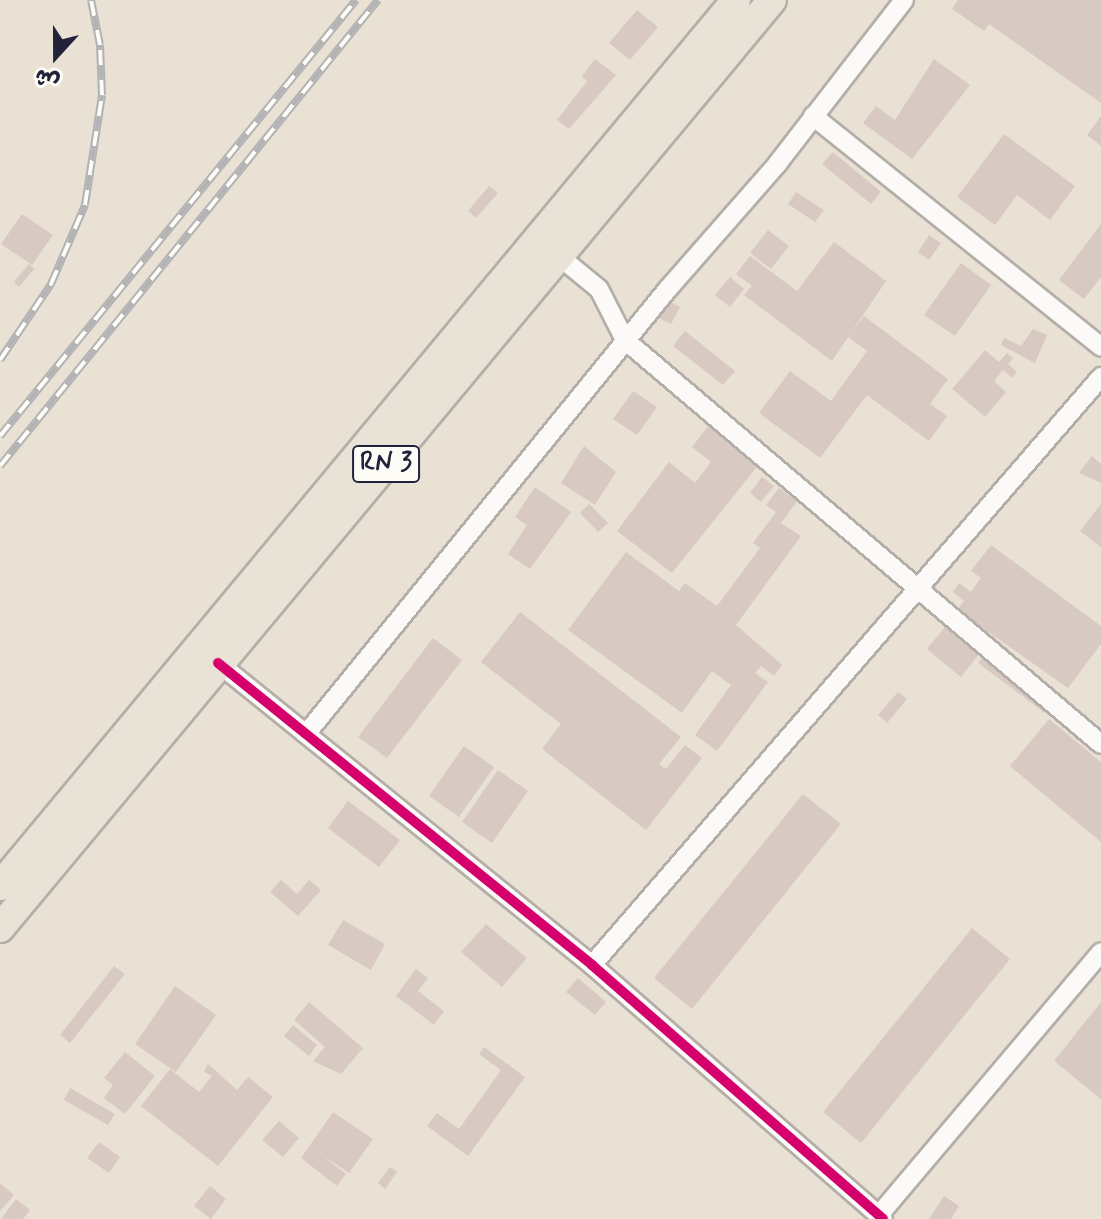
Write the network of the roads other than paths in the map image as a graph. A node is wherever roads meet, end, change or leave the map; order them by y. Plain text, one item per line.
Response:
1 (736, 0) edge
2 (772, 0) edge
3 (904, 0) edge
4 (813, 116) junction
5 (560, 257) junction
6 (625, 340) junction
7 (1101, 347) edge
8 (1101, 377) edge
9 (914, 588) junction
10 (218, 663) junction
11 (306, 734) junction
12 (1101, 744) edge
13 (0, 886) edge
14 (0, 928) edge
15 (1101, 952) edge
16 (592, 965) junction
17 (881, 1217) edge

1 - 13 highway, RN 3
2 - 5 highway, RN 3
3 - 4 street
4 - 6 street
4 - 7 street
5 - 6 street
5 - 10 highway, RN 3
6 - 9 street
6 - 11 street
8 - 9 street
9 - 12 street
9 - 16 street
10 - 11 street
10 - 14 highway, RN 3
11 - 16 street
15 - 17 street
16 - 17 street

